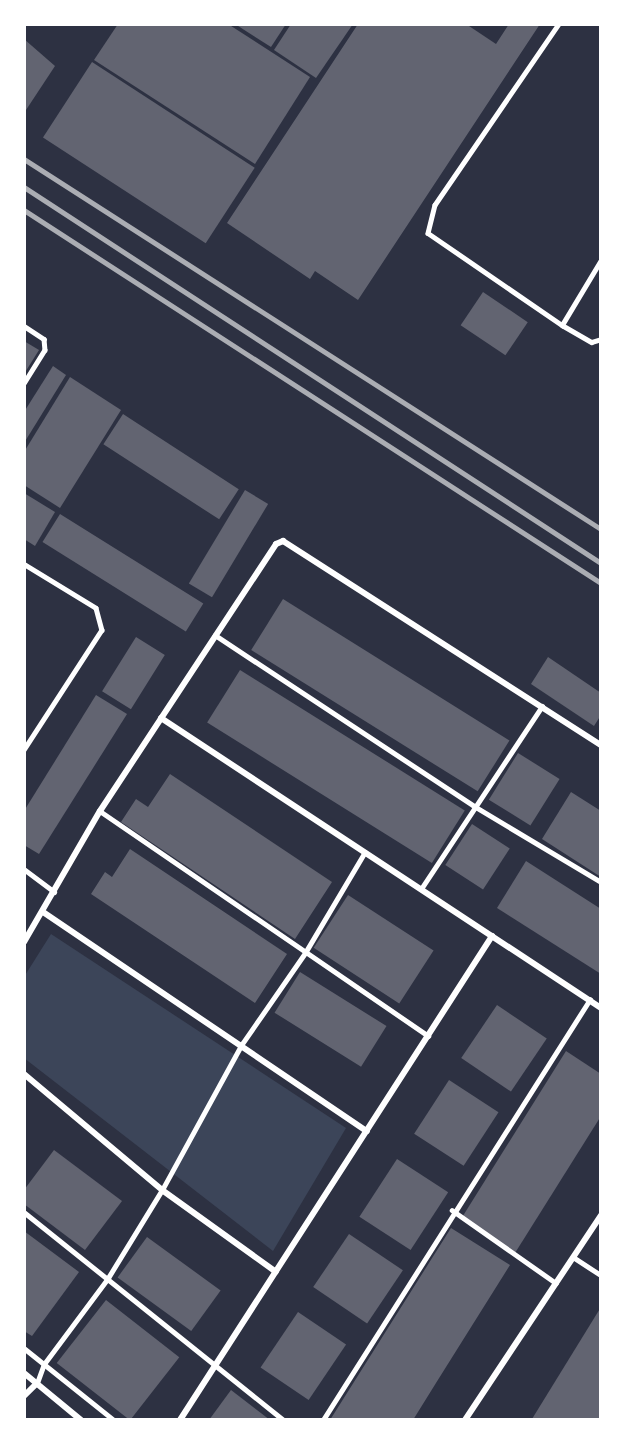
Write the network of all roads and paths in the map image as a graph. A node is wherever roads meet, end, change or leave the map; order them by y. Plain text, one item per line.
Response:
1 (559, 24) edge
2 (601, 260) edge
3 (562, 325) junction
4 (24, 326) edge
5 (601, 339) edge
6 (24, 384) edge
7 (24, 564) edge
8 (215, 635) junction
9 (542, 706) junction
10 (161, 718) junction
11 (601, 745) edge
12 (24, 750) edge
13 (474, 806) junction
14 (100, 811) junction
15 (364, 852) junction
16 (24, 869) edge
17 (601, 882) edge
18 (421, 889) junction
19 (54, 892) junction
20 (43, 912) junction
21 (492, 936) junction
22 (24, 942) edge
23 (305, 952) junction
24 (590, 1000) junction
25 (601, 1008) edge
26 (428, 1036) junction
27 (242, 1044) junction
28 (24, 1074) edge
29 (367, 1131) junction
30 (162, 1190) junction
31 (452, 1210) junction
32 (24, 1212) edge
33 (601, 1215) edge
34 (573, 1257) junction
35 (276, 1272) junction
36 (601, 1275) edge
37 (108, 1278) junction
38 (556, 1283) junction
39 (24, 1348) edge
40 (44, 1364) junction
41 (214, 1368) junction
42 (24, 1373) edge
43 (37, 1383) junction
44 (24, 1396) edge
45 (468, 1419) edge
46 (81, 1420) edge
47 (114, 1420) edge
48 (180, 1420) edge
49 (284, 1420) edge
50 (323, 1420) edge

1 - 3 lane
2 - 3 lane
3 - 5 lane
4 - 6 lane
7 - 12 lane
8 - 9 street
8 - 10 street
8 - 13 lane
9 - 11 street
9 - 13 lane
10 - 14 street
10 - 15 street
13 - 17 lane
13 - 18 lane
14 - 19 street
14 - 23 lane
15 - 18 street
15 - 23 lane
16 - 19 lane
18 - 21 street
19 - 20 street
20 - 22 street
20 - 27 street
21 - 24 street
21 - 26 street
23 - 26 lane
23 - 27 lane
24 - 25 street
24 - 31 lane
26 - 29 street
27 - 29 street
27 - 30 lane
28 - 30 street
29 - 35 street
30 - 35 street
30 - 37 lane
31 - 38 lane
31 - 50 lane
32 - 37 lane
33 - 34 street
34 - 36 lane
34 - 38 street
35 - 41 street
37 - 40 lane
37 - 41 lane
38 - 45 street
39 - 40 lane
40 - 43 lane
40 - 47 lane
41 - 48 street
41 - 49 lane
42 - 43 street
43 - 44 street
43 - 46 street

